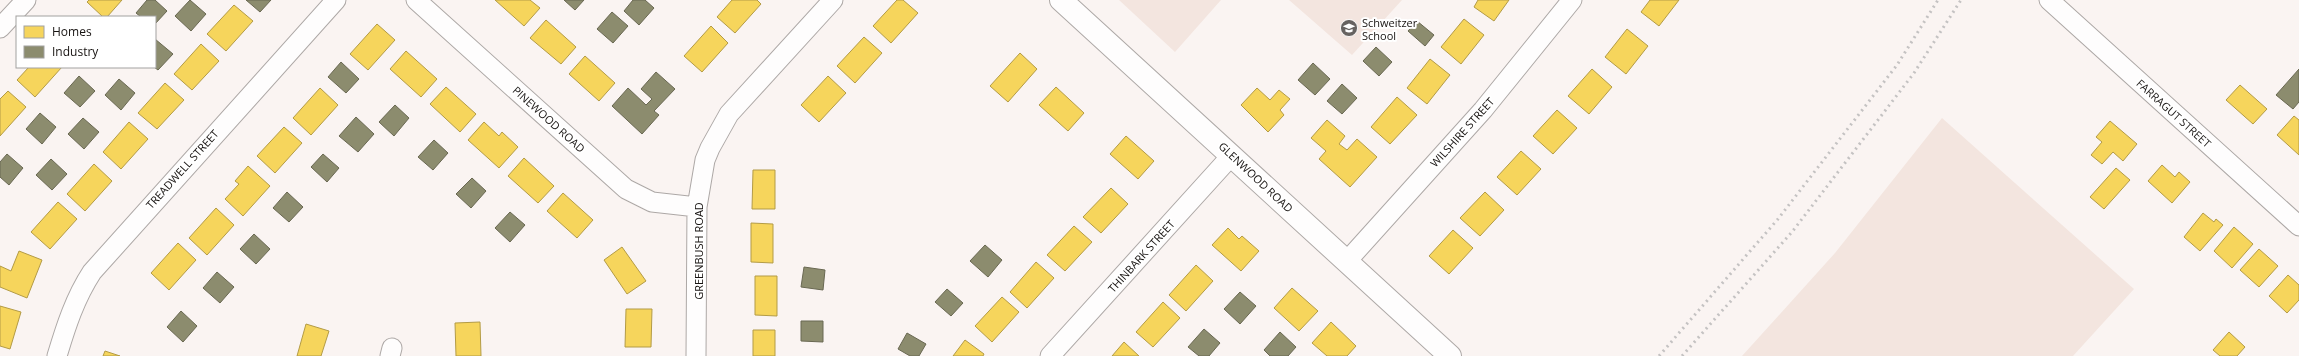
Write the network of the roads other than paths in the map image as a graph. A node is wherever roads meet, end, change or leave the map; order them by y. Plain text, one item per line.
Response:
1 (26, 0) edge
2 (336, 0) edge
3 (416, 0) edge
4 (833, 0) edge
5 (1061, 0) edge
6 (1572, 0) edge
7 (2049, 0) edge
8 (0, 28) edge
9 (1232, 155) junction
10 (697, 207) junction
11 (2299, 226) edge
12 (1347, 261) junction
13 (57, 356) edge
14 (696, 356) edge
15 (1050, 356) edge
16 (1450, 356) edge

1 - 8 street
2 - 13 street, TREADWELL STREET
3 - 10 street, PINEWOOD ROAD
4 - 10 street, GREENBUSH ROAD
5 - 9 street, GLENWOOD ROAD
6 - 12 street, WILSHIRE STREET
7 - 11 street, FARRAGUT STREET
9 - 12 street, GLENWOOD ROAD
9 - 15 street, THINBARK STREET
10 - 14 street, GREENBUSH ROAD
12 - 16 street, GLENWOOD ROAD

